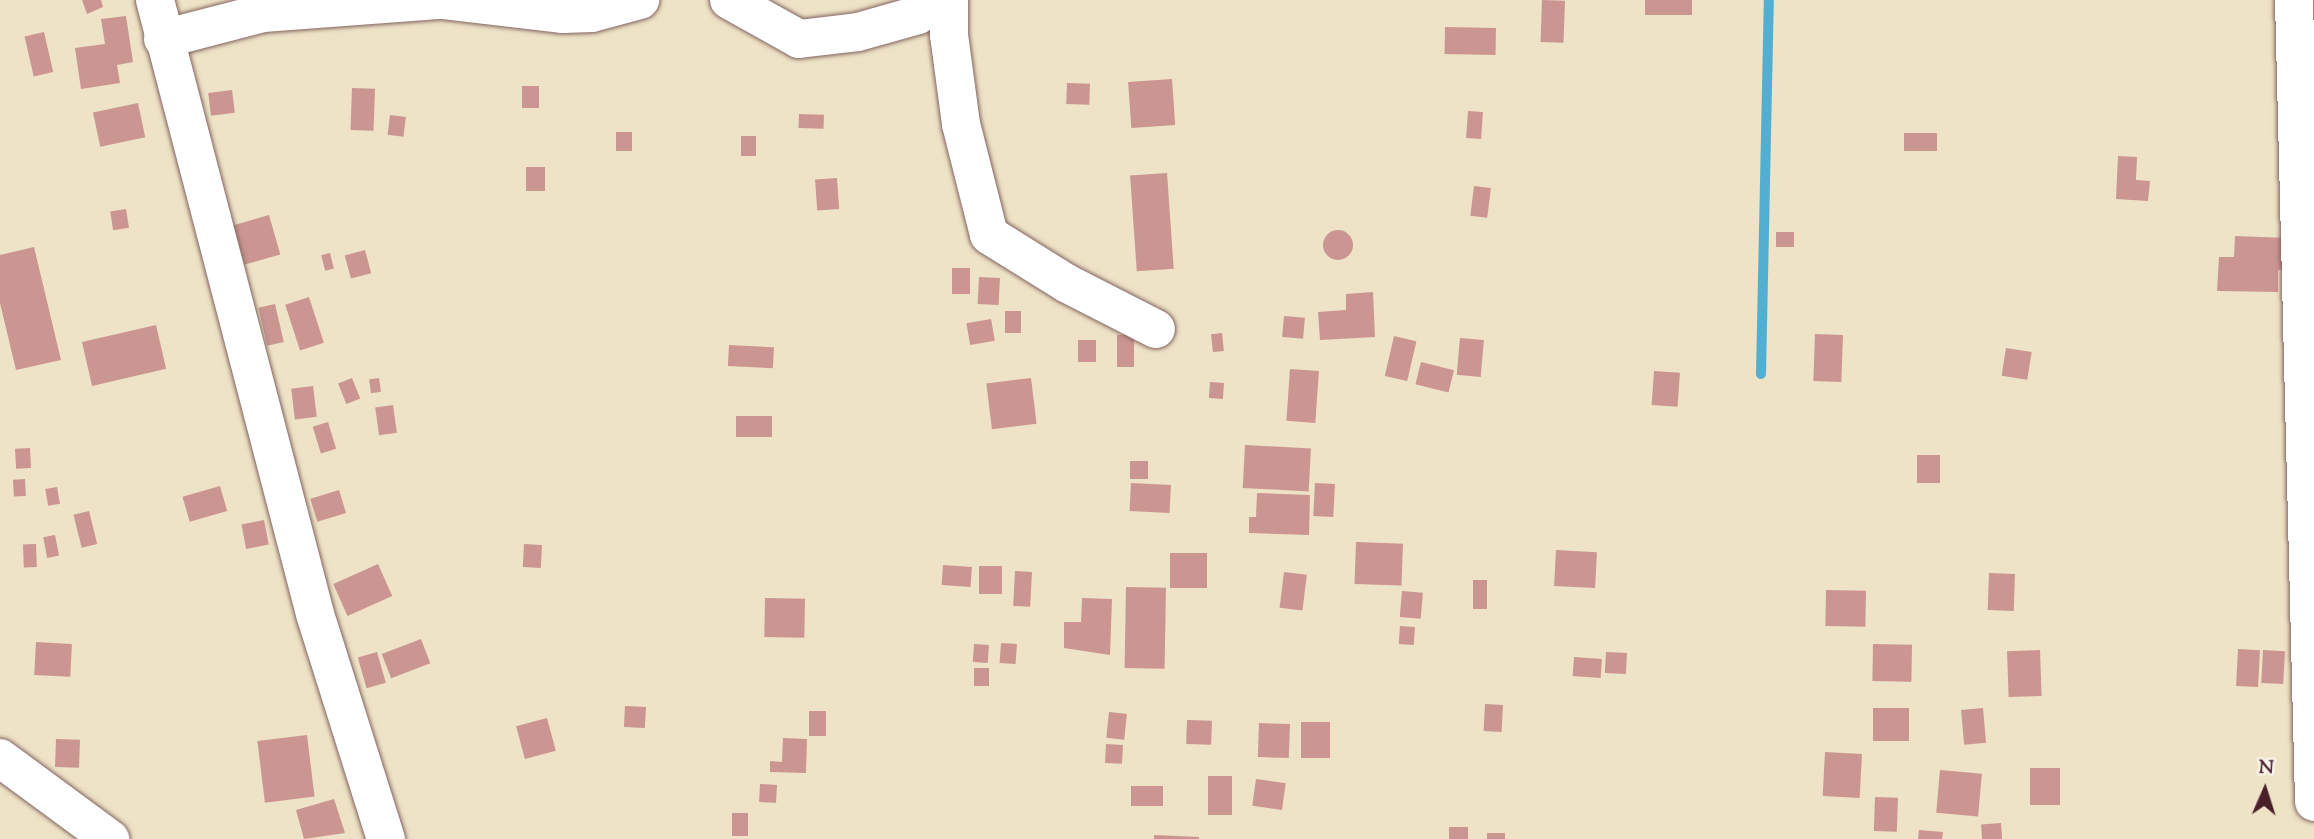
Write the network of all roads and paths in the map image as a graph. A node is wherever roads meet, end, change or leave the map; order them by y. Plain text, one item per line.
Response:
1 (155, 0) edge
2 (442, 0) edge
3 (640, 0) edge
4 (729, 0) edge
5 (936, 0) edge
6 (949, 0) edge
7 (2294, 0) edge
8 (163, 39) junction
9 (1156, 330) dead end
10 (0, 758) edge
11 (2314, 802) edge
12 (110, 839) edge
13 (386, 839) edge

1 - 8 street
2 - 3 street
2 - 8 street
4 - 5 street
6 - 9 street
7 - 11 street
8 - 13 street
10 - 12 street

